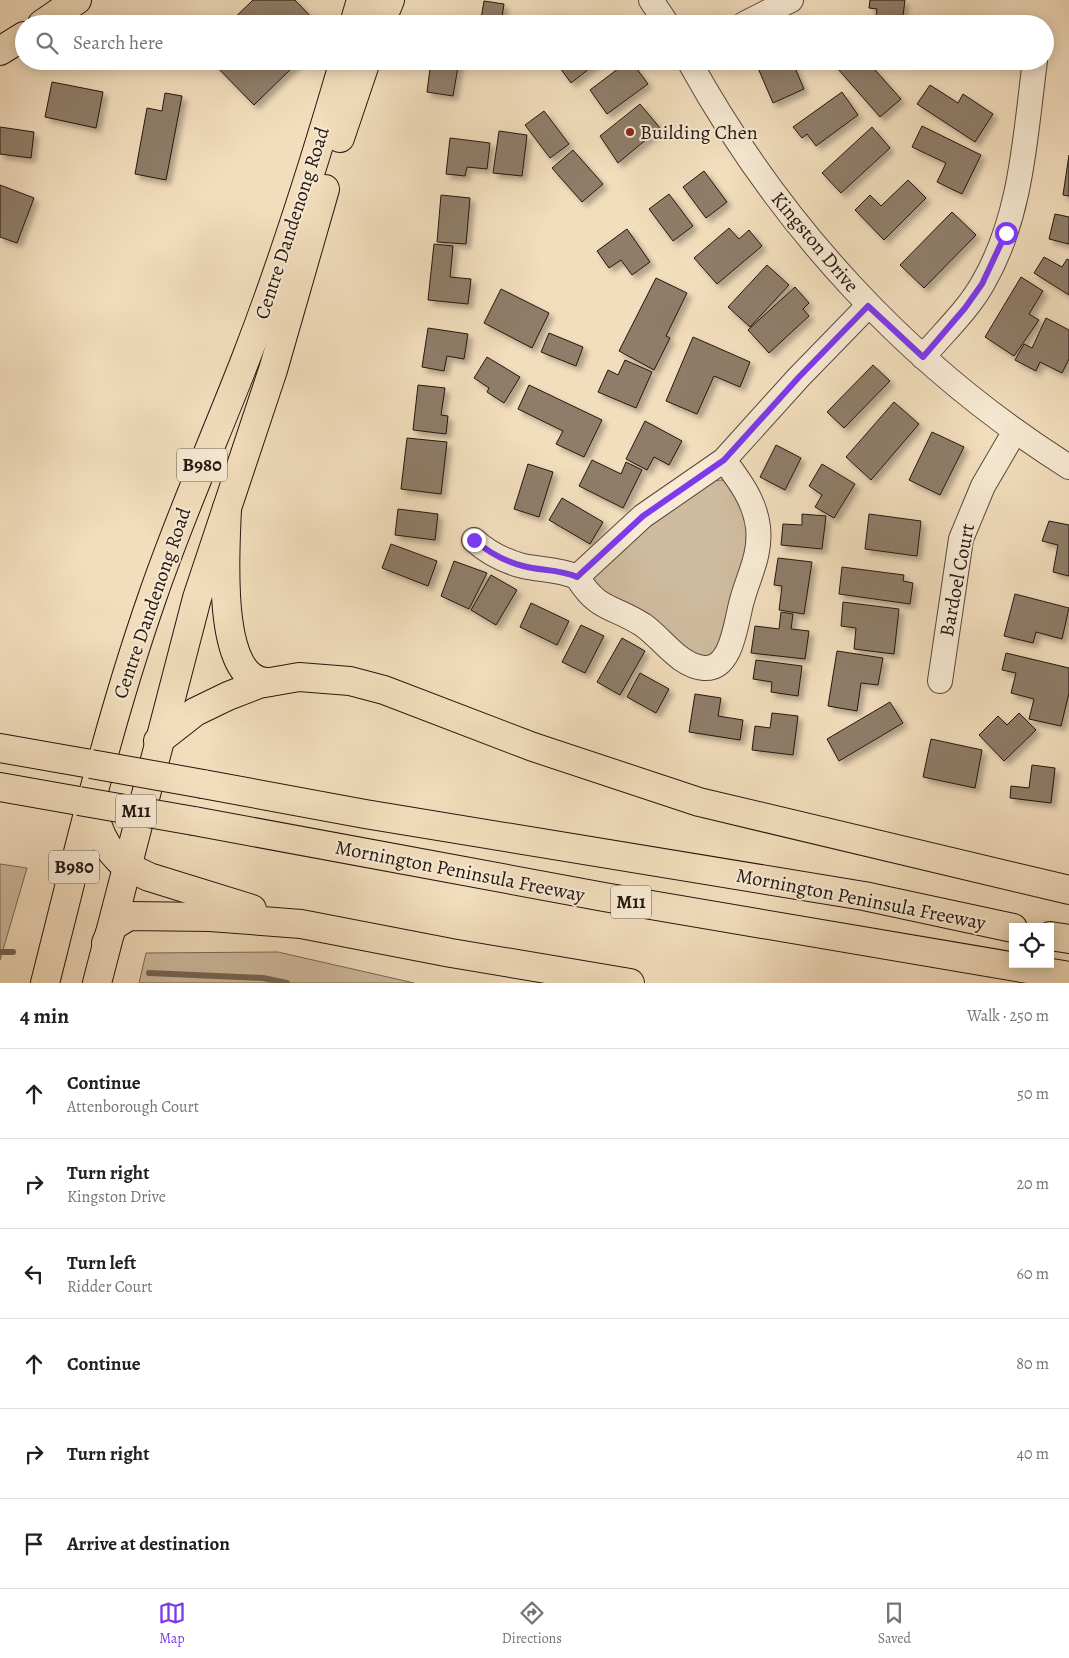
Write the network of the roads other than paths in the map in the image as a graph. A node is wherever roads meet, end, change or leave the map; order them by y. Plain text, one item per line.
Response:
1 (77, 0) edge
2 (360, 0) edge
3 (390, 0) edge
4 (651, 0) edge
5 (791, 0) edge
6 (55, 15) edge
7 (356, 15) edge
8 (384, 15) edge
9 (661, 15) edge
10 (762, 15) edge
11 (15, 42) edge
12 (0, 51) edge
13 (341, 70) edge
14 (363, 70) edge
15 (694, 70) edge
16 (1035, 70) edge
17 (868, 306) junction
18 (923, 357) junction
19 (1015, 431) junction
20 (724, 460) junction
21 (1069, 467) edge
22 (227, 508) junction
23 (474, 540) dead end
24 (577, 577) junction
25 (940, 681) dead end
26 (268, 682) junction
27 (158, 741) junction
28 (0, 748) edge
29 (0, 787) edge
30 (86, 800) junction
31 (126, 866) junction
32 (1069, 890) edge
33 (301, 924) junction
34 (1009, 927) edge
35 (1054, 937) edge
36 (1069, 939) edge
37 (106, 943) junction
38 (1069, 976) edge
39 (45, 983) edge
40 (97, 983) edge
41 (630, 983) edge

1 - 6 main road
2 - 7 main road
3 - 8 main road
4 - 9 street
5 - 10 street
11 - 12 main road
13 - 30 main road, Centre Dandenong Road / B980
14 - 22 main road, Centre Dandenong Road / B980
15 - 17 street, Kingston Drive
16 - 18 street
17 - 18 street, Kingston Drive
17 - 20 street
18 - 19 street, Kingston Drive
19 - 21 street, Kingston Drive
19 - 25 street, Bardoel Court
20 - 24 street
20 - 24 street
22 - 26 main road
22 - 27 main road, Centre Dandenong Road / B980
23 - 24 street
26 - 27 main road
26 - 32 main road
27 - 30 main road
27 - 31 main road, Centre Dandenong Road / B980
28 - 34 main road, Mornington Peninsula Freeway / M11, bridge
29 - 30 main road, Mornington Peninsula Freeway / M11
30 - 31 main road
30 - 38 main road, Mornington Peninsula Freeway / M11, bridge
30 - 39 main road, Centre Dandenong Road / B980
31 - 33 main road
31 - 37 main road, Centre Dandenong Road / B980
33 - 37 main road
33 - 41 main road
35 - 36 main road
37 - 40 main road, Centre Dandenong Road / B980

